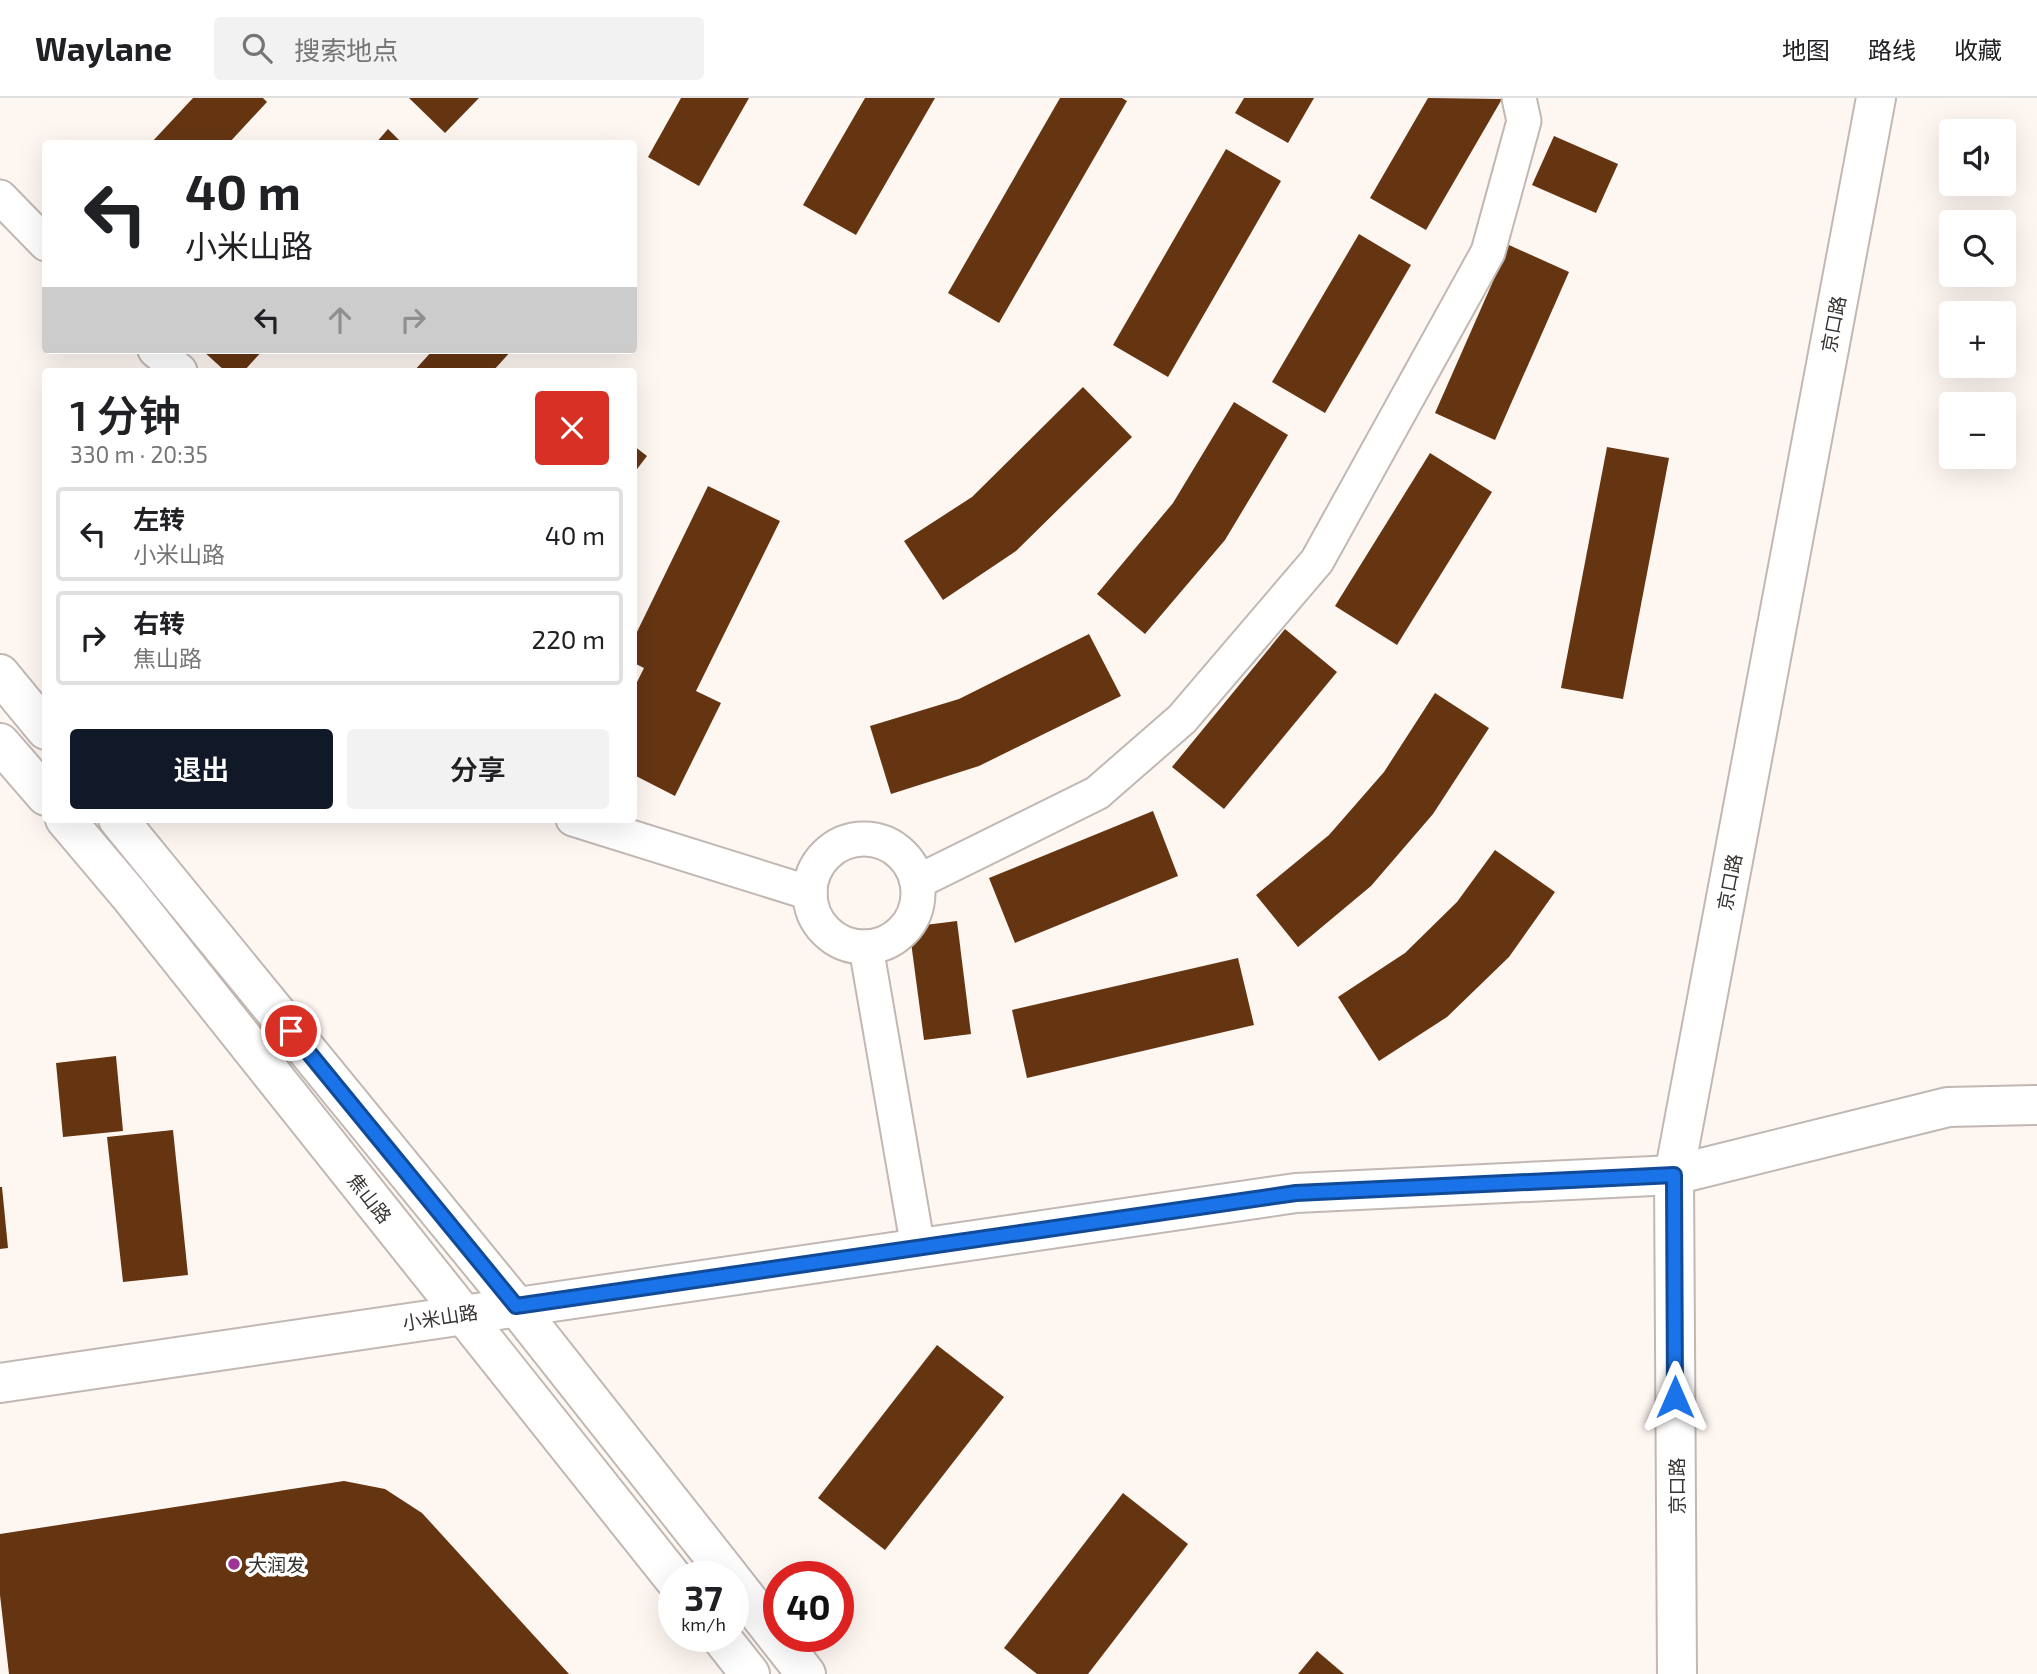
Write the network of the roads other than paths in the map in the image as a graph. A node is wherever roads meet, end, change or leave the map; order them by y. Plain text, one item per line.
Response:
1 (1520, 98) edge
2 (1876, 98) edge
3 (0, 198) edge
4 (42, 240) edge
5 (160, 354) edge
6 (176, 368) edge
7 (0, 674) edge
8 (42, 725) edge
9 (0, 743) edge
10 (42, 791) edge
11 (68, 823) edge
12 (121, 823) edge
13 (586, 823) edge
14 (917, 882) junction
15 (810, 893) junction
16 (866, 947) junction
17 (2037, 1105) edge
18 (1674, 1175) junction
19 (918, 1248) junction
20 (516, 1306) junction
21 (462, 1314) junction
22 (0, 1382) edge
23 (660, 1561) edge
24 (717, 1561) edge
25 (749, 1601) edge
26 (733, 1652) edge
27 (750, 1674) edge
28 (806, 1674) edge
29 (1677, 1674) edge

1 - 14 street
2 - 18 street, 京口路
3 - 4 street
5 - 6 street
7 - 8 street
9 - 10 street
11 - 21 street, 焦山路
12 - 20 street
13 - 15 street
14 - 15 street
14 - 16 street
15 - 16 street
16 - 19 street
17 - 18 street, 小米山路
18 - 19 street, 小米山路
18 - 29 street, 京口路
19 - 20 street, 小米山路
20 - 21 street, 小米山路
20 - 24 street
21 - 22 street, 小米山路
21 - 23 street, 焦山路
25 - 28 street
26 - 27 street

